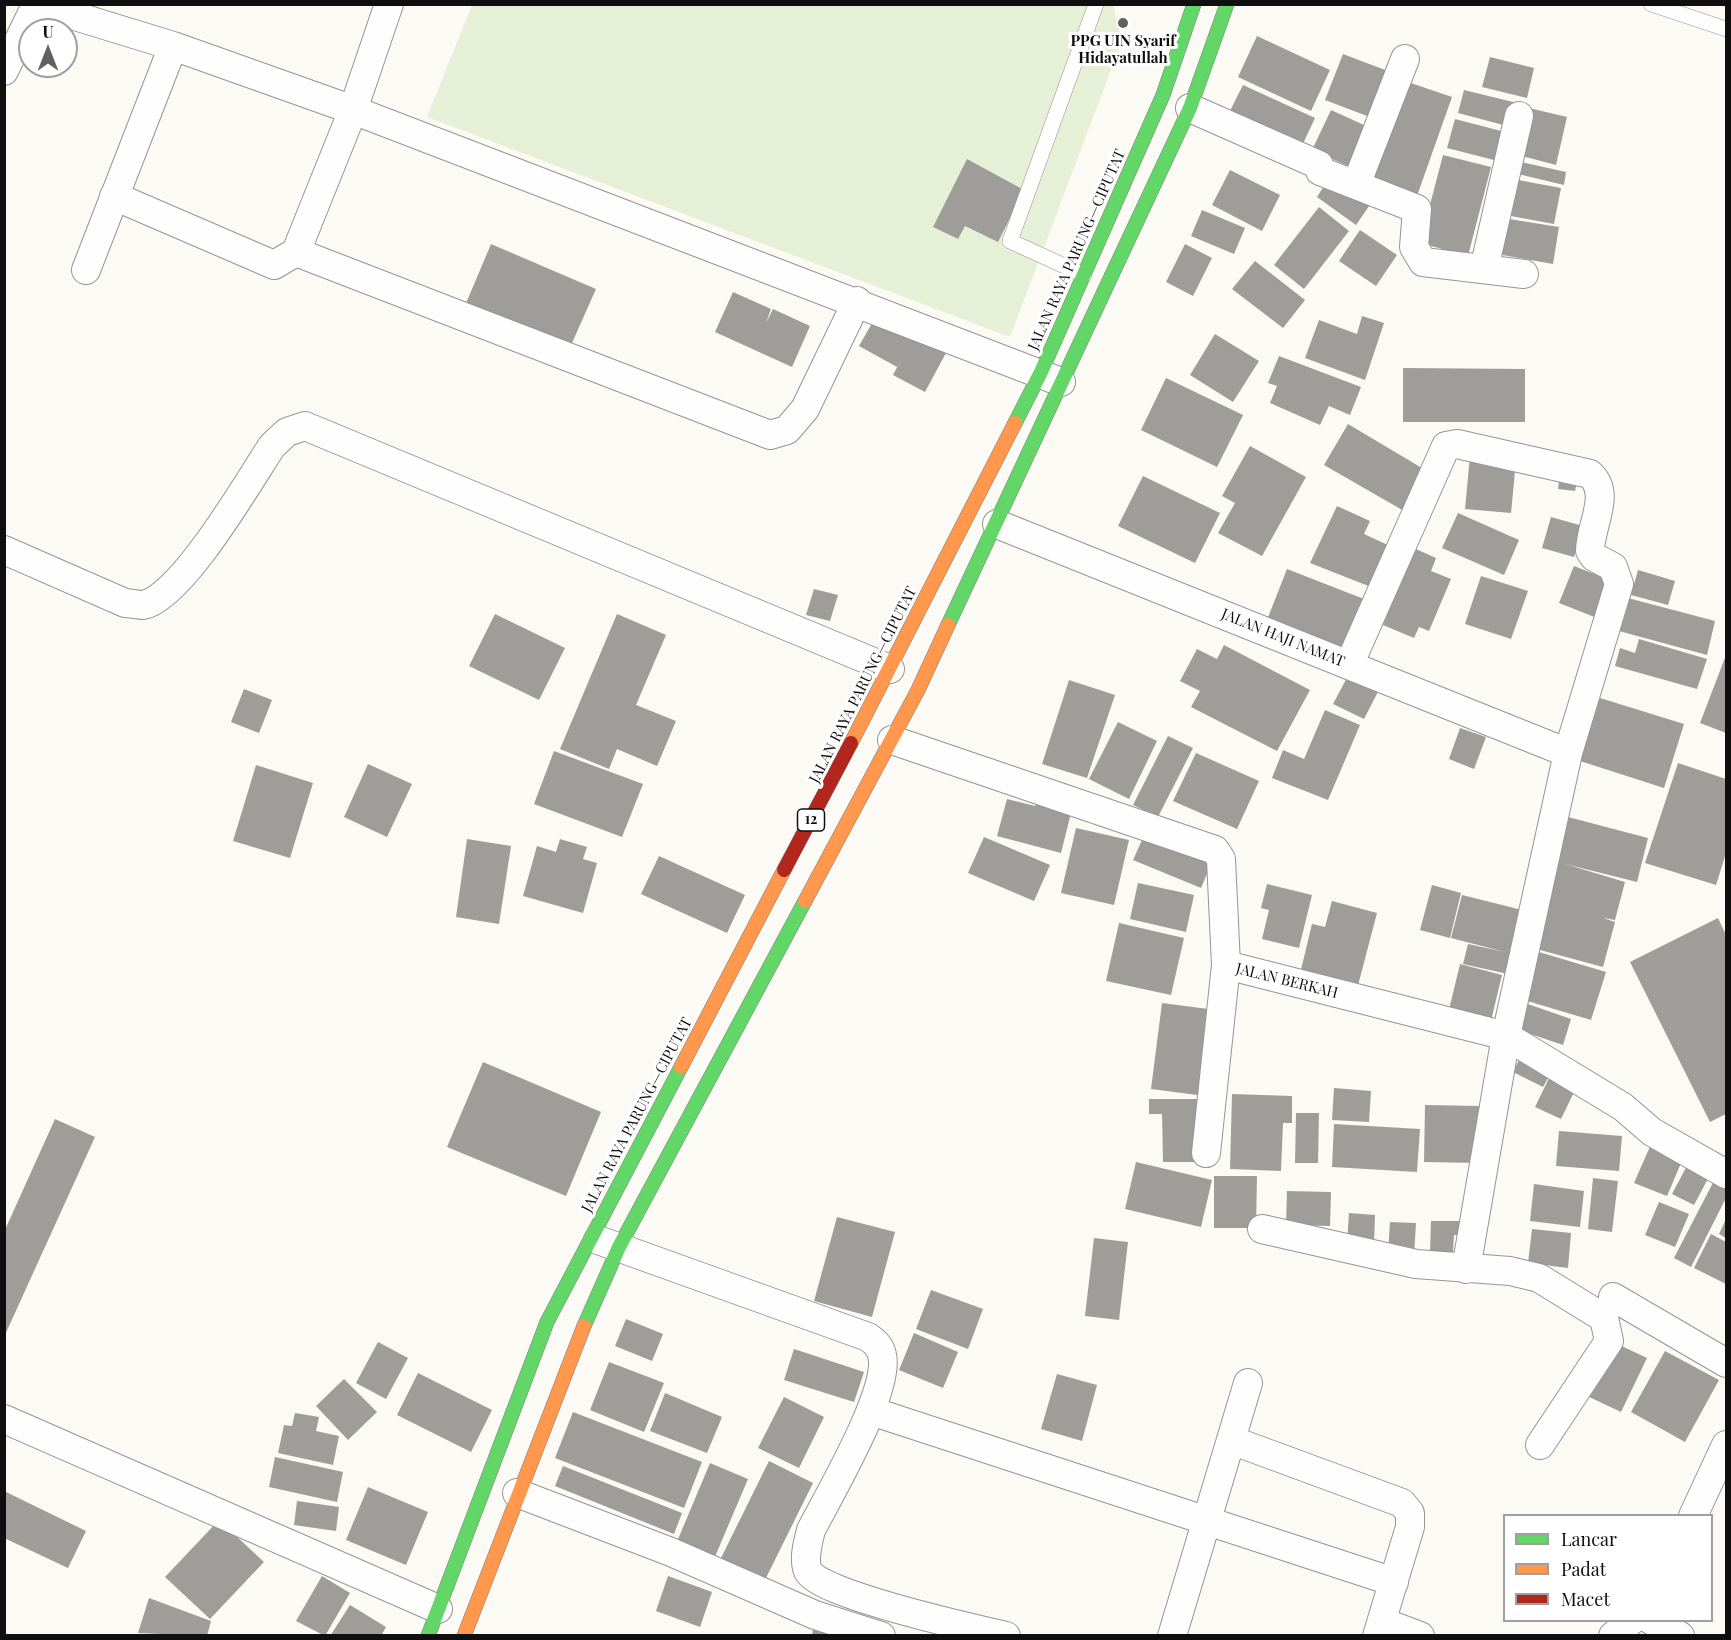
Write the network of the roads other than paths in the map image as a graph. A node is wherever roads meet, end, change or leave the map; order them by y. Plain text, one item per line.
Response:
1 (36, 4) edge
2 (390, 4) edge
3 (1096, 4) edge
4 (1194, 4) edge
5 (1227, 4) edge
6 (1651, 4) edge
7 (1726, 29) edge
8 (173, 46) junction
9 (1405, 59) dead end
10 (4, 70) edge
11 (1190, 108) junction
12 (353, 110) junction
13 (1519, 116) dead end
14 (1356, 185) junction
15 (114, 196) junction
16 (296, 252) junction
17 (1484, 269) junction
18 (86, 270) dead end
19 (1524, 274) dead end
20 (1084, 275) junction
21 (857, 301) junction
22 (1052, 377) junction
23 (997, 524) junction
24 (4, 550) edge
25 (1349, 665) junction
26 (890, 669) junction
27 (876, 733) junction
28 (1568, 753) junction
29 (1226, 965) junction
30 (1506, 1036) junction
31 (1206, 1153) dead end
32 (1726, 1174) edge
33 (1262, 1229) dead end
34 (592, 1238) junction
35 (619, 1247) junction
36 (1466, 1269) junction
37 (1613, 1297) dead end
38 (1726, 1363) edge
39 (1248, 1383) dead end
40 (871, 1411) junction
41 (4, 1419) edge
42 (1231, 1440) junction
43 (1540, 1445) dead end
44 (1726, 1445) edge
45 (517, 1493) junction
46 (1693, 1514) edge
47 (1206, 1521) junction
48 (1394, 1582) junction
49 (438, 1609) junction
50 (1629, 1622) edge
51 (1655, 1622) edge
52 (1380, 1629) edge
53 (428, 1635) edge
54 (464, 1635) edge
55 (881, 1635) edge
56 (1006, 1635) edge
57 (1172, 1635) edge
58 (1420, 1635) edge
59 (1613, 1635) edge
60 (1680, 1635) edge

1 - 8 street
1 - 10 street
2 - 12 street
3 - 20 lane
4 - 20 highway, JALAN RAYA PARUNG—CIPUTAT / 12
5 - 11 highway, JALAN RAYA PARUNG—CIPUTAT / 12
6 - 7 lane
8 - 12 street
8 - 15 street
9 - 14 street
11 - 14 street
11 - 22 highway, JALAN RAYA PARUNG—CIPUTAT / 12
12 - 16 street
12 - 21 street
13 - 17 street
14 - 17 street
15 - 16 street
15 - 18 street
16 - 21 street
17 - 19 street
20 - 22 highway, JALAN RAYA PARUNG—CIPUTAT / 12
21 - 22 street
22 - 23 highway, JALAN RAYA PARUNG—CIPUTAT / 12
22 - 26 highway, JALAN RAYA PARUNG—CIPUTAT / 12
23 - 25 street, JALAN HAJI NAMAT
23 - 27 highway, JALAN RAYA PARUNG—CIPUTAT / 12
24 - 26 street
25 - 28 street, JALAN HAJI NAMAT
25 - 28 street
26 - 27 highway, JALAN RAYA PARUNG—CIPUTAT / 12
27 - 29 street, JALAN BERKAH
27 - 34 highway, JALAN RAYA PARUNG—CIPUTAT / 12
27 - 35 highway, JALAN RAYA PARUNG—CIPUTAT / 12
28 - 30 street
29 - 30 street, JALAN BERKAH
29 - 31 street
30 - 32 street, JALAN BERKAH
30 - 36 street
33 - 36 street
34 - 35 street
34 - 49 highway, JALAN RAYA PARUNG—CIPUTAT / 12
35 - 40 street
35 - 45 highway, JALAN RAYA PARUNG—CIPUTAT / 12
36 - 43 street
37 - 38 street
39 - 42 street
40 - 47 street
40 - 56 street
41 - 49 street
42 - 47 street
42 - 48 street
44 - 46 street
45 - 54 highway, JALAN RAYA PARUNG—CIPUTAT / 12
45 - 55 street
47 - 48 street
47 - 57 street
48 - 52 street
49 - 53 highway, JALAN RAYA PARUNG—CIPUTAT / 12
50 - 59 street
51 - 60 street
52 - 58 street

